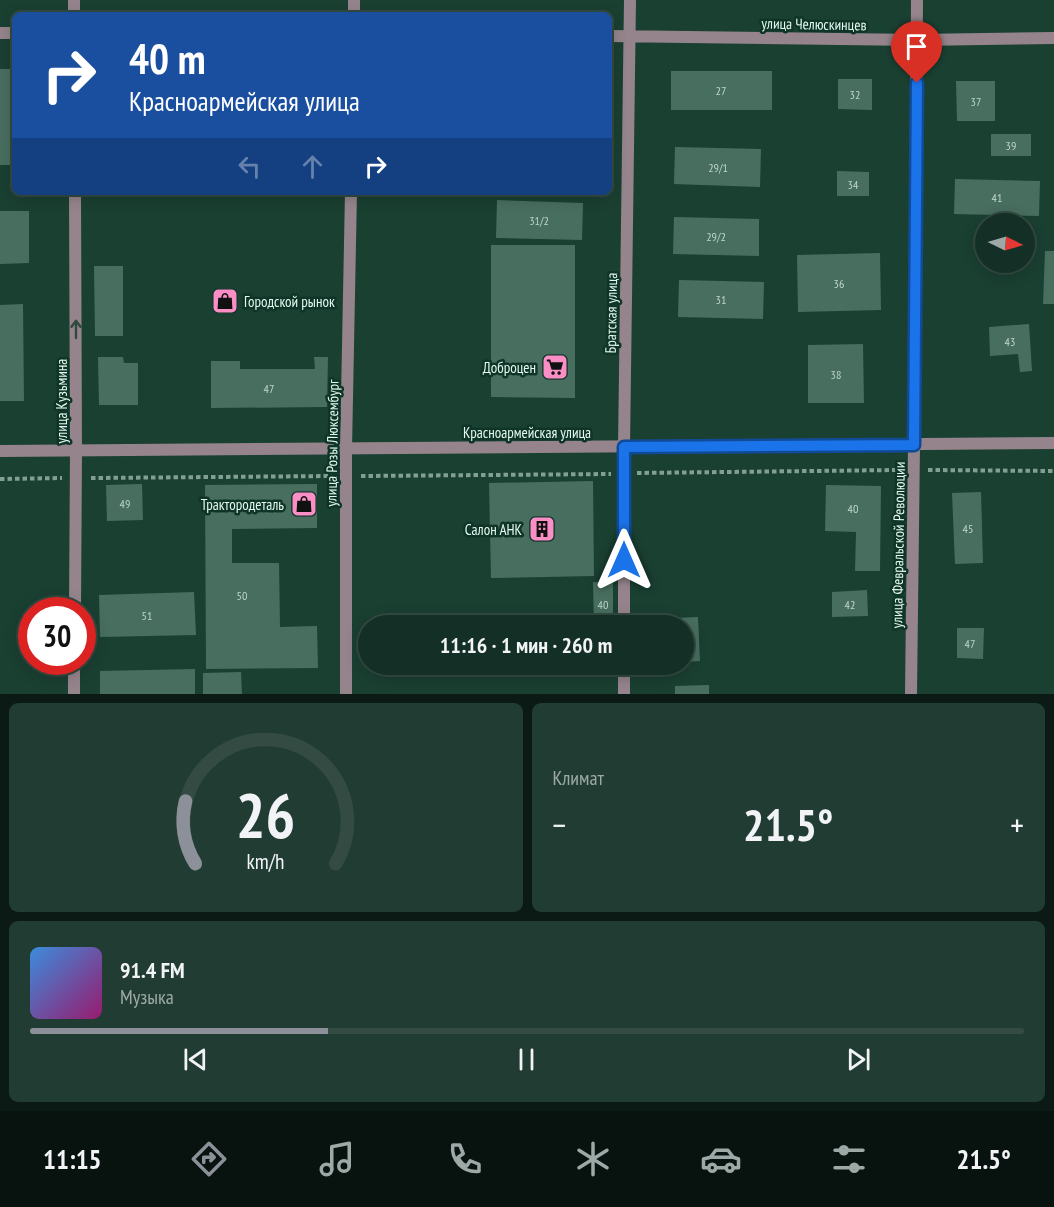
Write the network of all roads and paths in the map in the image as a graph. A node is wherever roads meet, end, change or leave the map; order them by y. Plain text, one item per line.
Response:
1 (630, 0) edge
2 (917, 0) edge
3 (612, 36) edge
4 (630, 36) junction
5 (1054, 38) edge
6 (917, 40) junction
7 (75, 195) edge
8 (351, 195) edge
9 (1054, 444) edge
10 (914, 445) junction
11 (624, 447) junction
12 (346, 448) junction
13 (0, 451) edge
14 (76, 451) junction
15 (914, 470) junction
16 (1054, 471) edge
17 (624, 474) junction
18 (346, 476) junction
19 (0, 478) edge
20 (76, 478) junction
21 (75, 597) edge
22 (624, 615) edge
23 (74, 675) edge
24 (624, 675) edge
25 (74, 694) edge
26 (346, 694) edge
27 (624, 694) edge
28 (911, 694) edge

1 - 4 street, Братская улица
2 - 6 street, улица Февральской Революции
3 - 4 street, улица Челюскинцев
4 - 6 street, улица Челюскинцев
4 - 11 street, Братская улица
5 - 6 street, улица Челюскинцев
6 - 10 street, улица Февральской Революции
14 -> 7 street, улица Кузьмина
8 - 12 street, улица Розы Люксембург
9 - 10 street, Красноармейская улица
10 - 11 street, Красноармейская улица
10 - 15 street, улица Февральской Революции
11 - 12 street, Красноармейская улица
11 - 17 street, Братская улица
12 - 14 street, Красноармейская улица
12 - 18 street, улица Розы Люксембург
13 - 14 street, Красноармейская улица
14 - 20 street, улица Кузьмина
15 - 16 path
15 - 17 path
15 - 28 street, улица Февральской Революции
17 - 18 path
17 - 22 street, Братская улица
18 - 20 path
18 - 26 street, улица Розы Люксембург
19 - 20 path
20 - 21 street, улица Кузьмина
23 - 25 street
24 - 27 street

